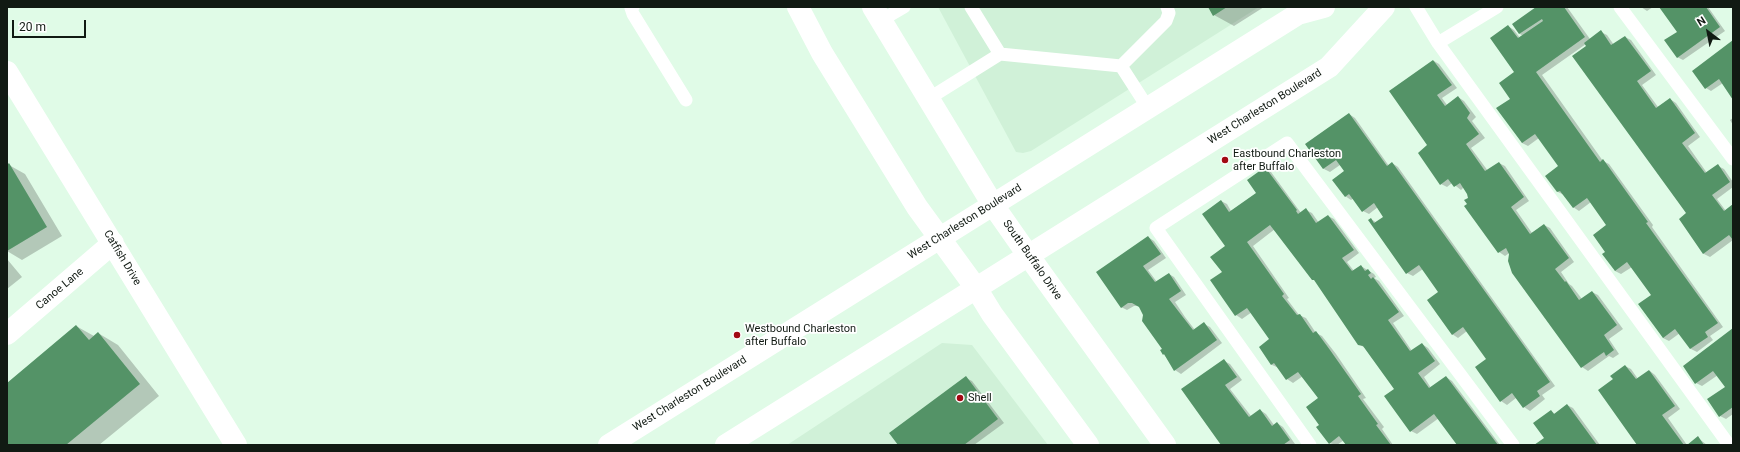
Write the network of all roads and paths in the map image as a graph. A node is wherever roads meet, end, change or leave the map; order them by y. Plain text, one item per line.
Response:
1 (633, 7) edge
2 (798, 7) edge
3 (904, 7) edge
4 (971, 7) edge
5 (1167, 7) edge
6 (1324, 7) edge
7 (1384, 7) edge
8 (1416, 7) edge
9 (1497, 7) edge
10 (1620, 7) edge
11 (877, 14) edge
12 (1438, 43) junction
13 (1000, 54) junction
14 (1121, 66) junction
15 (7, 72) edge
16 (928, 99) junction
17 (686, 100) dead end
18 (1148, 108) junction
19 (1733, 159) edge
20 (993, 205) junction
21 (940, 238) junction
22 (113, 244) junction
23 (1028, 255) junction
24 (976, 288) junction
25 (7, 334) edge
26 (236, 445) edge
27 (609, 445) edge
28 (727, 445) edge
29 (1088, 445) edge
30 (1165, 445) edge
31 (1310, 445) edge
32 (1512, 445) edge
33 (1729, 445) edge

1 - 17 lane
2 - 21 main road
3 - 11 lane
4 - 13 lane
5 - 14 lane
6 - 18 main road, West Charleston Boulevard
7 - 23 main road, West Charleston Boulevard
8 - 12 lane
9 - 12 lane
10 - 19 lane
11 - 16 main road, South Buffalo Drive
12 - 33 lane
13 - 14 lane
13 - 16 lane
14 - 18 lane
15 - 22 main road, Catfish Drive
16 - 20 main road, South Buffalo Drive
18 - 20 main road, West Charleston Boulevard
20 - 21 main road, West Charleston Boulevard
20 - 23 main road, South Buffalo Drive
21 - 24 main road
21 - 27 main road, West Charleston Boulevard
22 - 25 main road, Canoe Lane
22 - 26 main road, Catfish Drive
23 - 24 main road, West Charleston Boulevard
23 - 30 main road, South Buffalo Drive
24 - 28 main road, West Charleston Boulevard
24 - 29 main road
31 - 32 lane

